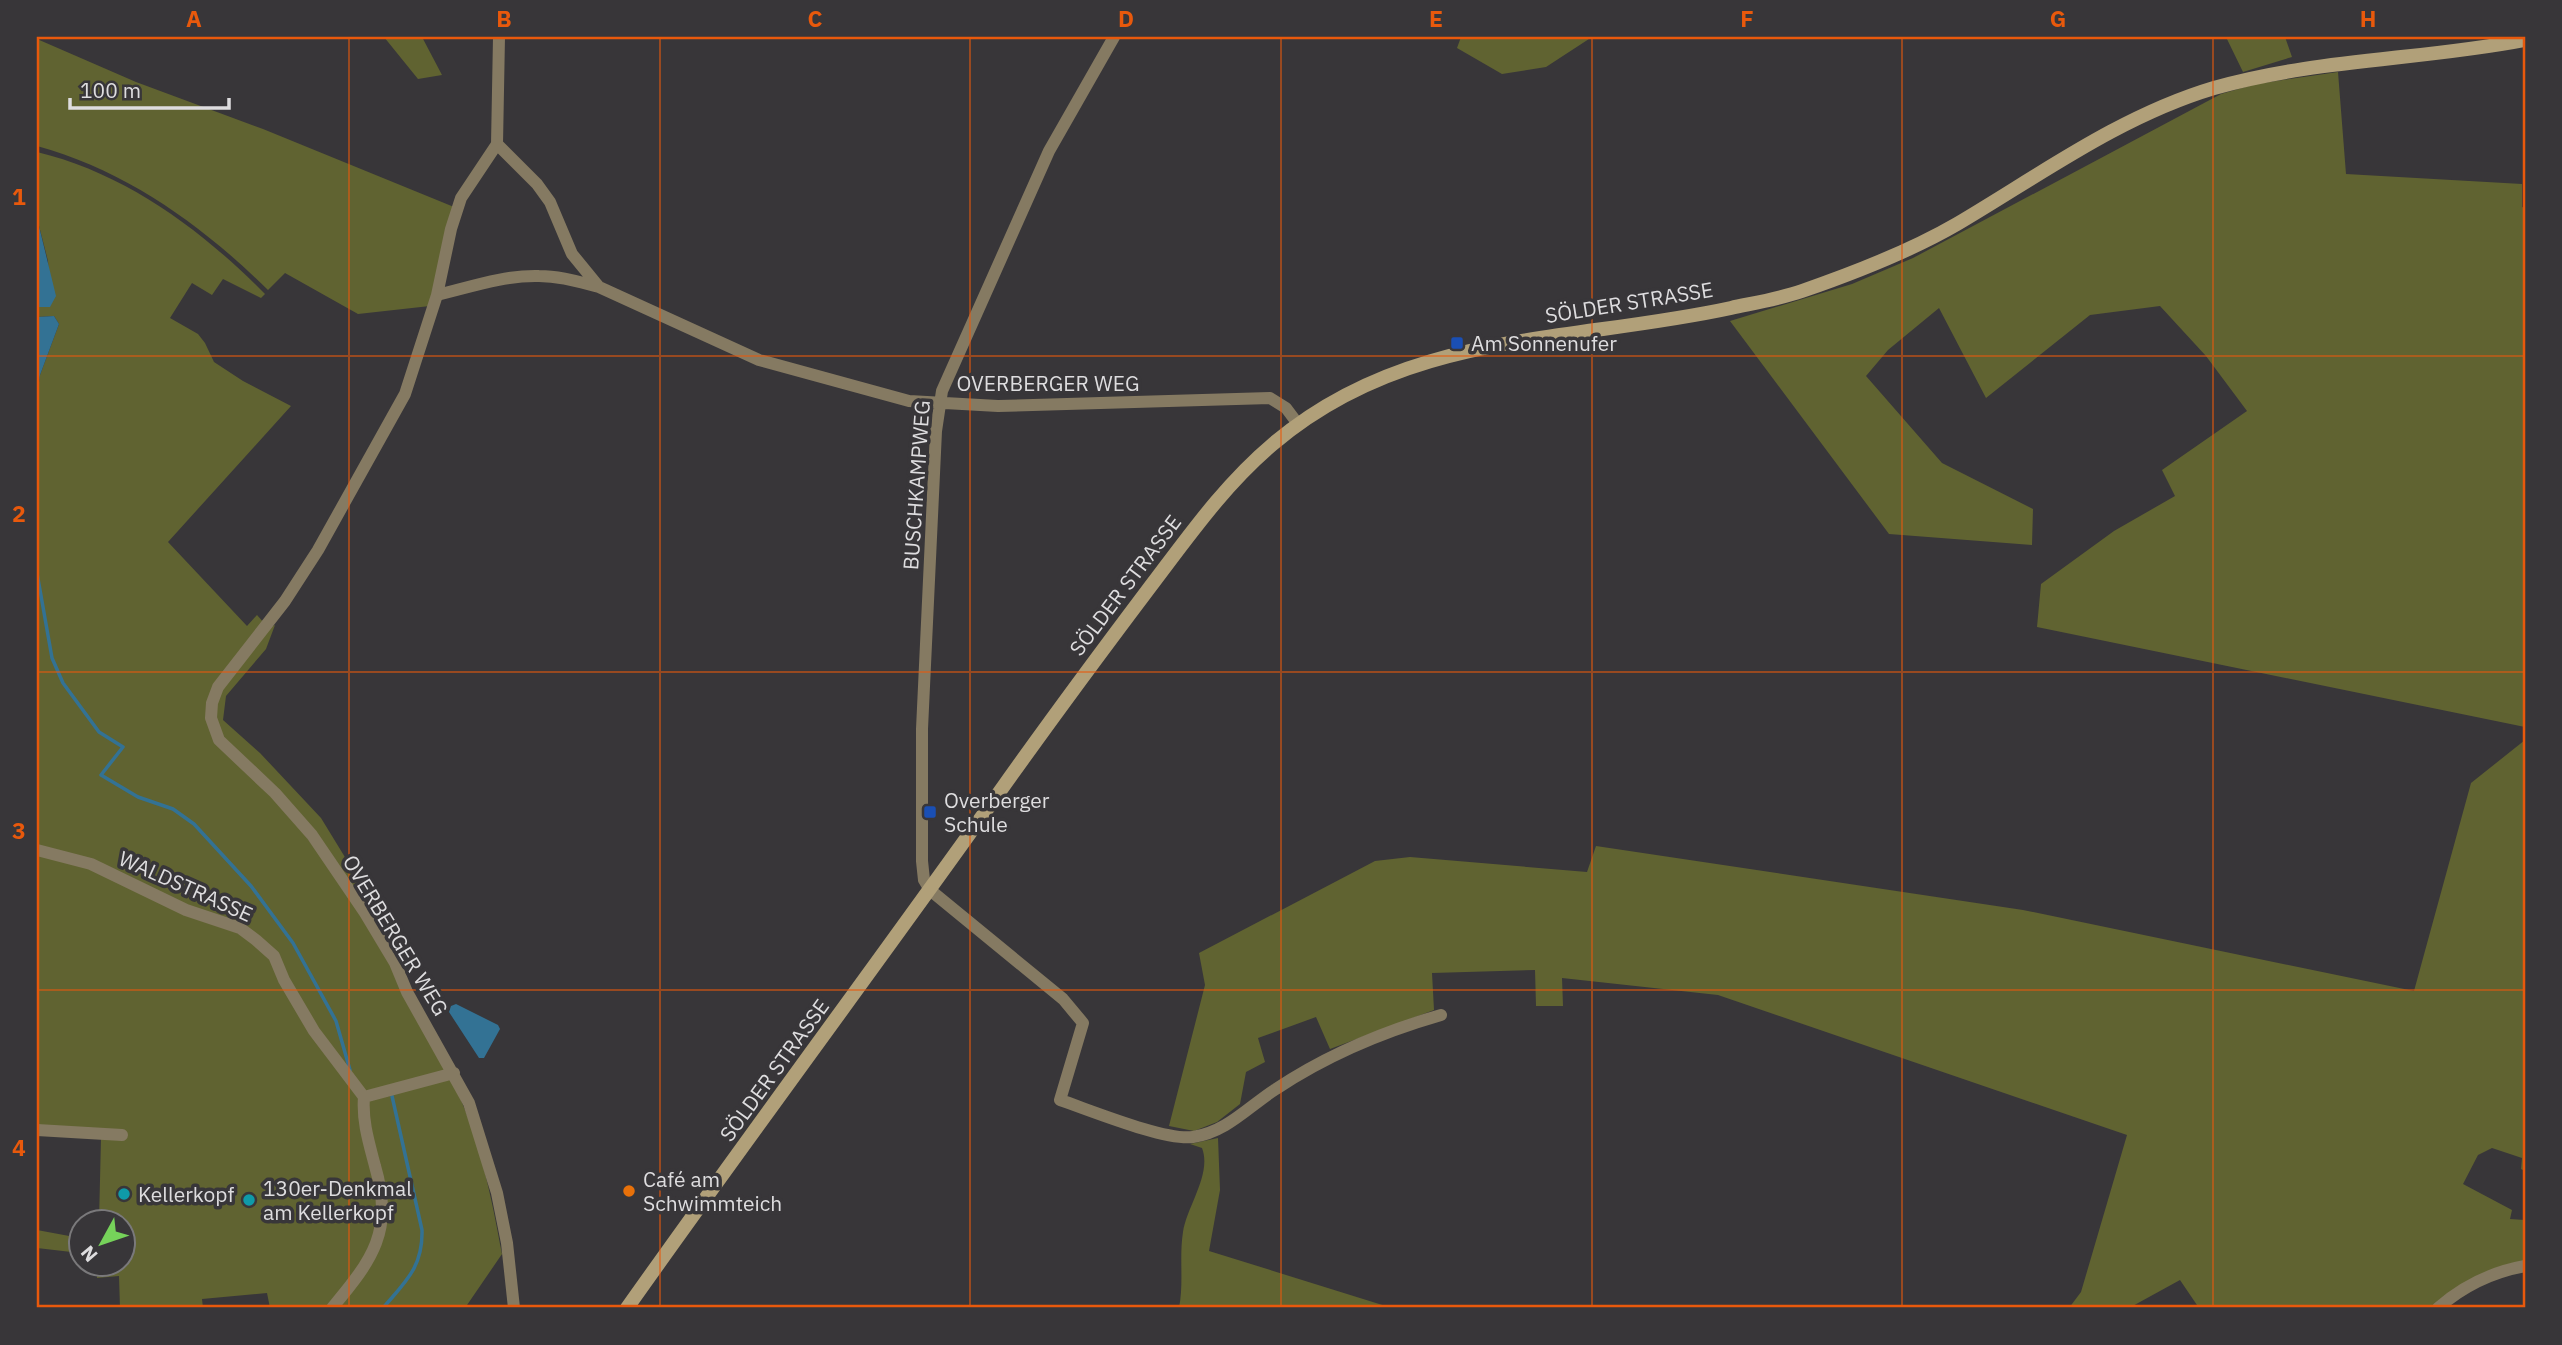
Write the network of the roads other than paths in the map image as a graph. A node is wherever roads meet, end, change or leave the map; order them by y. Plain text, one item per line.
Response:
1 (499, 37) edge
2 (1114, 37) edge
3 (2525, 40) edge
4 (496, 144) junction
5 (599, 287) junction
6 (437, 295) junction
7 (940, 402) junction
8 (1298, 424) junction
9 (37, 850) edge
10 (930, 890) junction
11 (1441, 1015) dead end
12 (454, 1073) junction
13 (364, 1097) junction
14 (37, 1130) edge
15 (121, 1135) dead end
16 (2525, 1266) edge
17 (332, 1308) edge
18 (514, 1308) edge
19 (627, 1308) edge
20 (2438, 1308) edge

1 - 4 street
2 - 7 street, BUSCHKAMPWEG
3 - 8 main road, SÖLDER STRASSE
4 - 5 street, OVERBERGER WEG
4 - 6 street, OVERBERGER WEG
5 - 6 street, OVERBERGER WEG
5 - 7 street, OVERBERGER WEG
6 - 12 street, OVERBERGER WEG
7 - 8 street, OVERBERGER WEG
7 - 10 street, BUSCHKAMPWEG
8 - 10 main road, SÖLDER STRASSE
9 - 13 street, WALDSTRASSE
10 - 11 street
10 - 19 main road, SÖLDER STRASSE
12 - 13 street
12 - 18 street, OVERBERGER WEG
13 - 17 street
14 - 15 street
16 - 20 street

